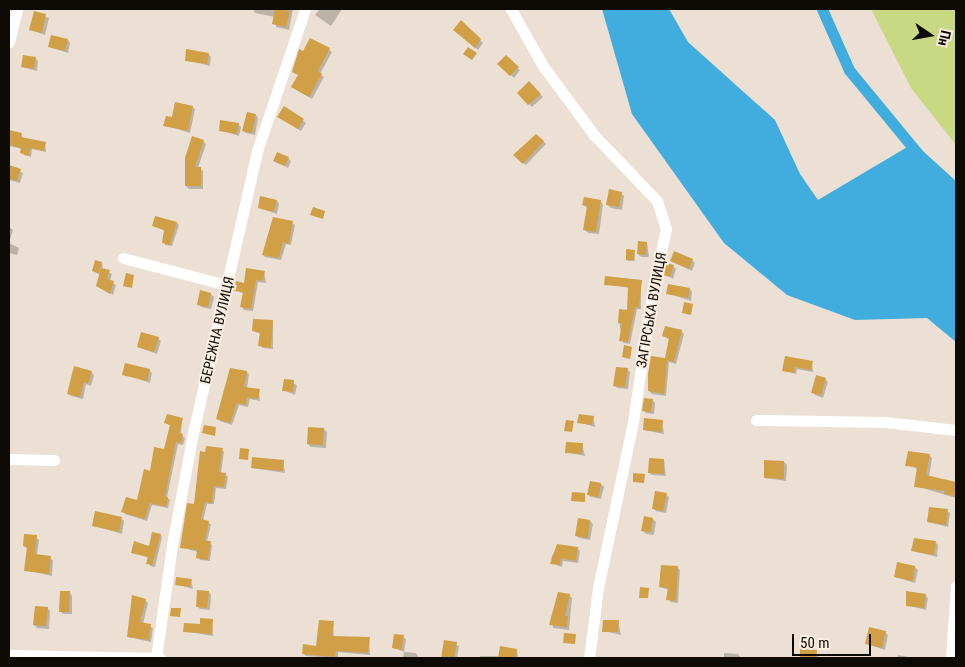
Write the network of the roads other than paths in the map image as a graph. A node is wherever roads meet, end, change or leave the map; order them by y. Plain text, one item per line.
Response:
1 (17, 9) edge
2 (306, 9) edge
3 (511, 9) edge
4 (9, 42) edge
5 (124, 258) dead end
6 (227, 285) junction
7 (756, 420) dead end
8 (956, 430) edge
9 (9, 459) edge
10 (54, 460) dead end
11 (956, 586) edge
12 (9, 655) edge
13 (27, 657) edge
14 (156, 658) edge
15 (160, 658) edge
16 (589, 658) edge
17 (951, 658) edge

1 - 4 street
2 - 6 street, БЕРЕЖНА ВУЛИЦЯ
3 - 16 street, ЗАГІРСЬКА ВУЛИЦЯ
5 - 6 street
6 - 14 street, БЕРЕЖНА ВУЛИЦЯ
7 - 8 street
9 - 10 street
11 - 17 street
12 - 13 street
13 - 14 street
14 - 15 street

